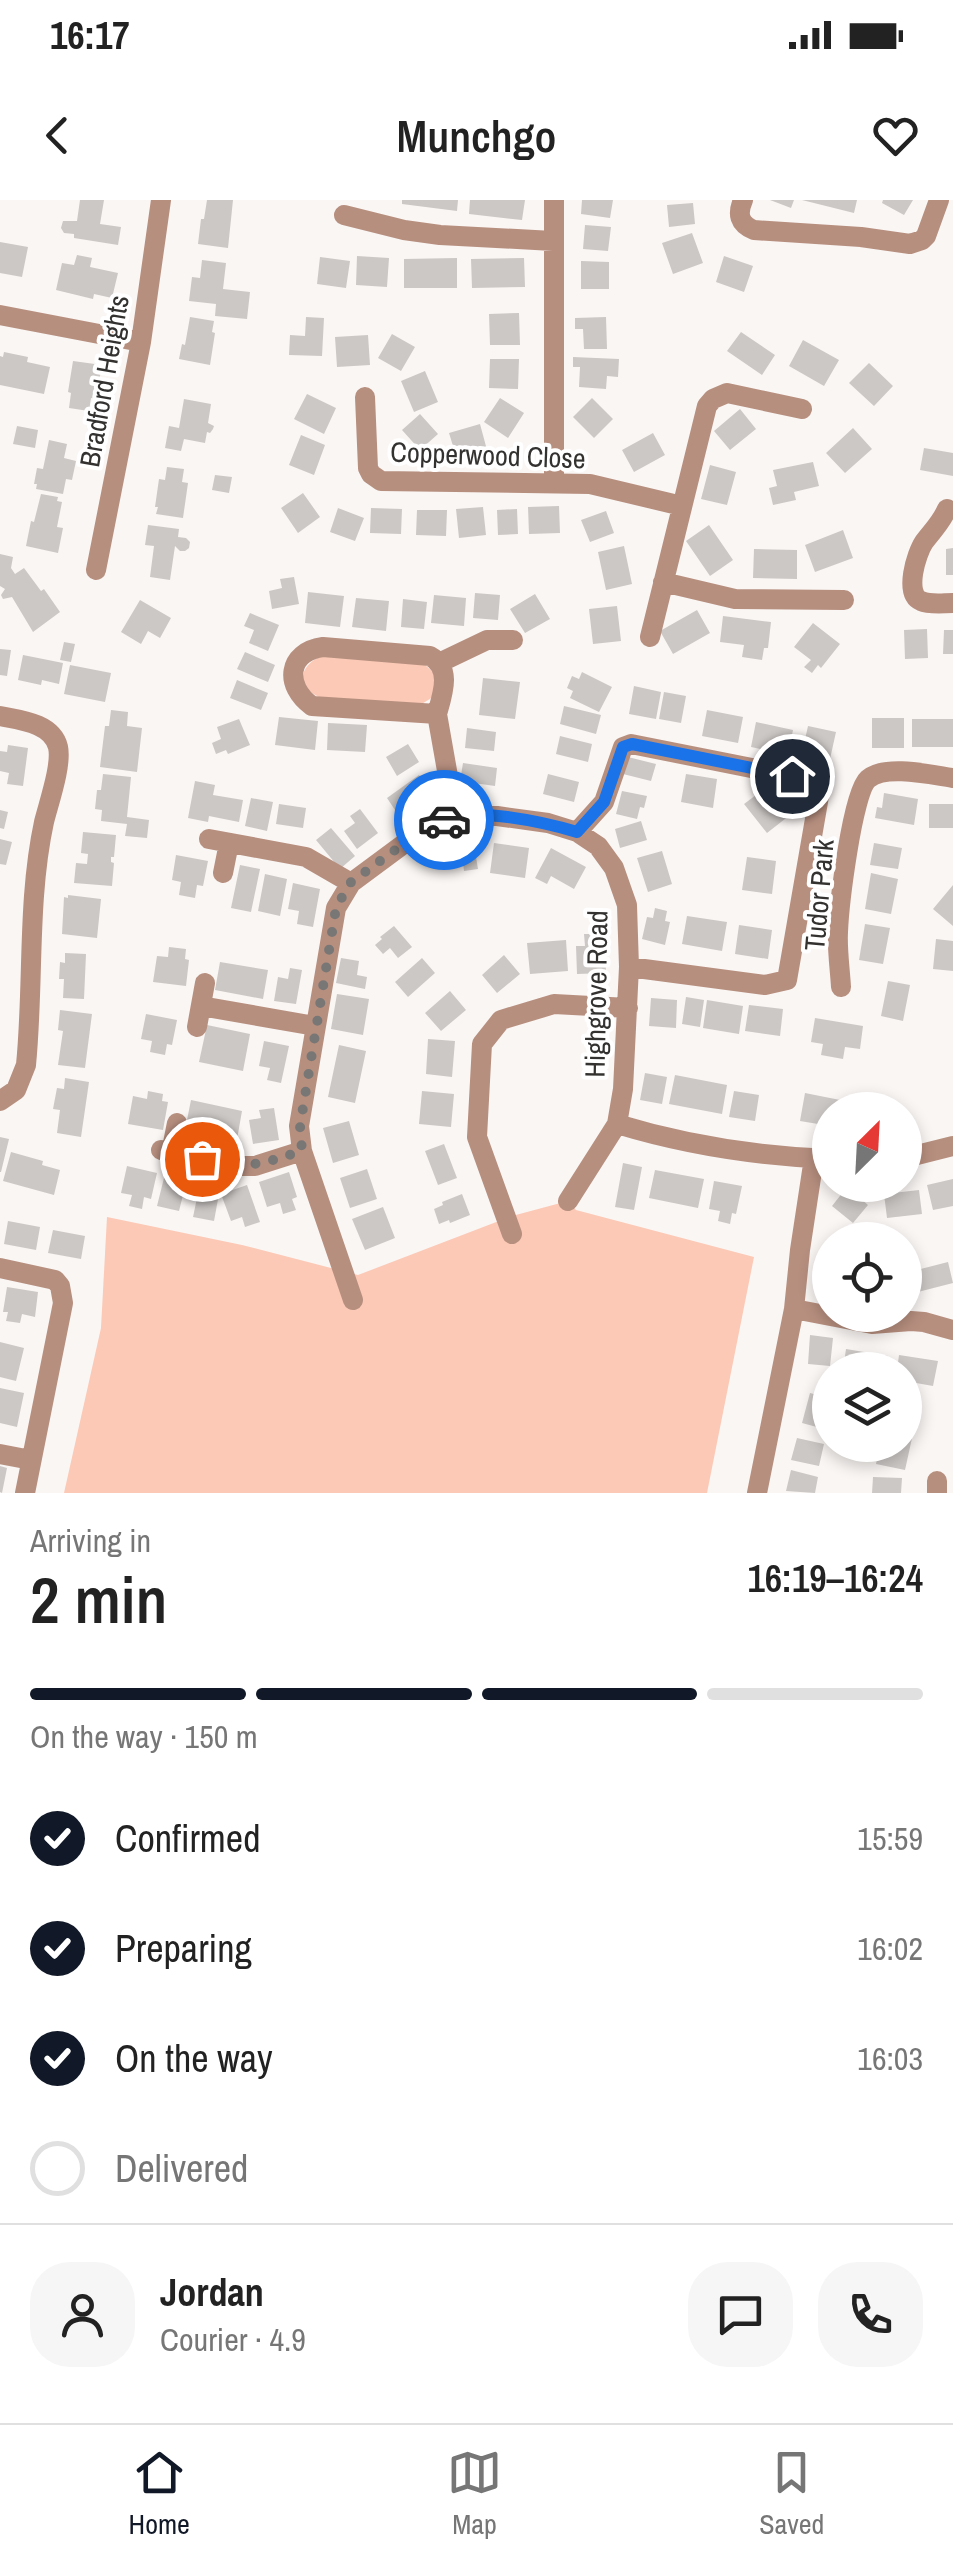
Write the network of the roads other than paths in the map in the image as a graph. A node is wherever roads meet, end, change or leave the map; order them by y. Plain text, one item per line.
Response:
1 (161, 200) edge
2 (554, 200) edge
3 (743, 200) edge
4 (938, 200) edge
5 (344, 215) dead end
6 (553, 241) junction
7 (0, 315) edge
8 (140, 342) junction
9 (365, 397) dead end
10 (802, 408) dead end
11 (554, 483) junction
12 (682, 506) junction
13 (947, 510) dead end
14 (96, 570) dead end
15 (663, 582) junction
16 (844, 600) dead end
17 (953, 603) edge
18 (650, 637) dead end
19 (513, 640) dead end
20 (441, 662) junction
21 (437, 714) junction
22 (0, 716) edge
23 (953, 778) edge
24 (454, 816) junction
25 (577, 832) junction
26 (224, 874) dead end
27 (350, 883) junction
28 (630, 967) junction
29 (205, 984) dead end
30 (840, 987) dead end
31 (628, 1008) junction
32 (315, 1026) junction
33 (0, 1102) edge
34 (178, 1123) dead end
35 (617, 1124) junction
36 (953, 1146) edge
37 (302, 1151) junction
38 (922, 1154) edge
39 (812, 1157) edge
40 (812, 1197) edge
41 (568, 1201) dead end
42 (512, 1234) dead end
43 (0, 1268) edge
44 (353, 1300) dead end
45 (794, 1309) junction
46 (953, 1330) edge
47 (0, 1454) edge
48 (31, 1460) junction
49 (25, 1493) edge
50 (756, 1493) edge

1 - 8 street, Bradford Heights
2 - 6 street
3 - 4 street
5 - 6 street
6 - 11 street
7 - 8 street
8 - 14 street, Bradford Heights
9 - 11 street, Copperwood Close
10 - 12 street
11 - 12 street, Copperwood Close
12 - 15 street
13 - 17 street
15 - 16 street
15 - 18 street
19 - 20 street
20 - 21 street
20 - 21 street
21 - 24 street
22 - 33 street
23 - 30 street, Tudor Park
24 - 25 street
24 - 27 street
25 - 28 street, Highgrove Road
25 - 28 street
26 - 27 street
27 - 32 street
28 - 31 street, Highgrove Road
29 - 32 street
31 - 35 street, Highgrove Road
31 - 42 street
32 - 37 street
34 - 37 street
35 - 39 street
35 - 41 street
36 - 38 street
37 - 44 street
40 - 45 street
43 - 48 street
45 - 46 street
45 - 50 street
47 - 48 street
48 - 49 street

